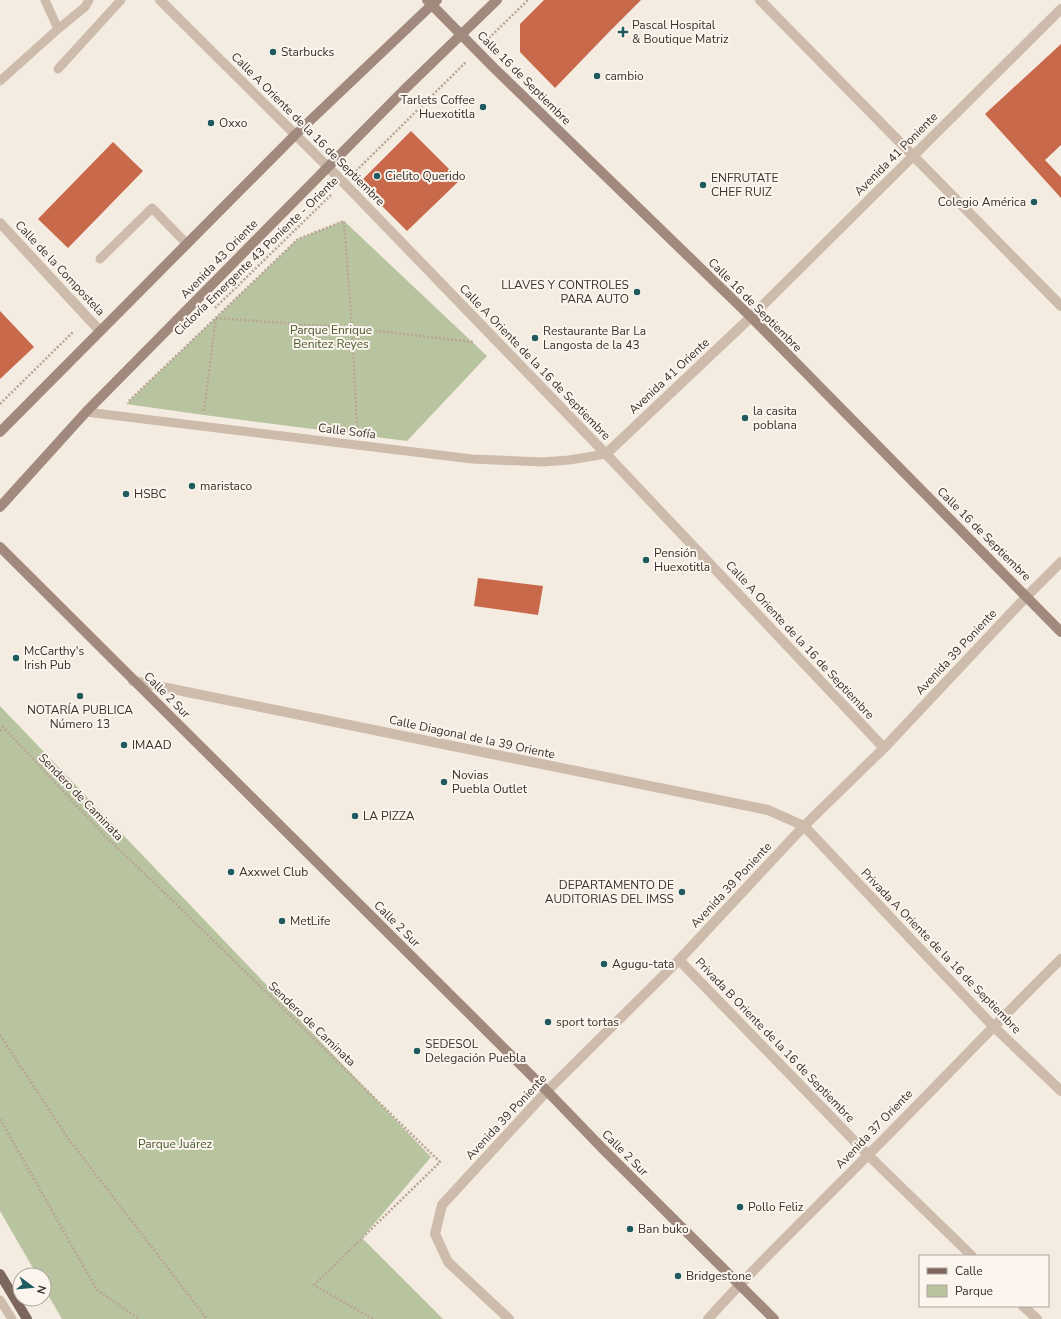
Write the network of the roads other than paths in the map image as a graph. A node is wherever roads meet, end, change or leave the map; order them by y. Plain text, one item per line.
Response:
1 (45, 0) edge
2 (89, 0) edge
3 (121, 0) edge
4 (160, 0) edge
5 (497, 0) edge
6 (760, 0) edge
7 (432, 2) edge
8 (1061, 9) edge
9 (58, 29) junction
10 (462, 35) junction
11 (58, 69) dead end
12 (0, 81) edge
13 (296, 134) junction
14 (912, 156) junction
15 (328, 167) junction
16 (0, 223) edge
17 (187, 244) junction
18 (100, 259) dead end
19 (1061, 306) edge
20 (750, 317) junction
21 (100, 331) junction
22 (86, 412) junction
23 (0, 432) edge
24 (606, 454) junction
25 (0, 507) edge
26 (0, 548) edge
27 (1061, 562) edge
28 (1027, 596) junction
29 (1061, 632) edge
30 (133, 681) junction
31 (884, 748) junction
32 (804, 826) junction
33 (1061, 959) edge
34 (679, 960) junction
35 (993, 1026) junction
36 (1061, 1091) edge
37 (547, 1092) junction
38 (868, 1155) junction
39 (971, 1255) edge
40 (0, 1274) edge
41 (739, 1284) junction
42 (0, 1300) edge
43 (1024, 1307) edge
44 (12, 1319) edge
45 (27, 1319) edge
46 (509, 1319) edge
47 (708, 1319) edge
48 (774, 1319) edge
49 (1037, 1319) edge

1 - 9 lane
2 - 9 lane
3 - 11 lane
4 - 13 street, Calle A Oriente de la 16 de Septiembre
5 - 10 street, Avenida 43 Oriente
6 - 14 street
7 - 10 street, Calle 16 de Septiembre
7 - 13 street
8 - 14 street, Avenida 41 Poniente
9 - 12 lane
10 - 15 street, Avenida 43 Oriente
10 - 20 street, Calle 16 de Septiembre
13 - 15 street, Calle A Oriente de la 16 de Septiembre
13 - 17 street
14 - 19 street
14 - 20 street, Avenida 41 Poniente
15 - 22 street, Avenida 43 Oriente
15 - 24 street, Calle A Oriente de la 16 de Septiembre
16 - 21 street, Calle de la Compostela
17 - 18 lane
17 - 21 street
20 - 24 street, Avenida 41 Oriente
20 - 28 street, Calle 16 de Septiembre
21 - 23 street
22 - 24 lane, Calle Sofía
22 - 25 street, Avenida 43 Oriente
24 - 31 street, Calle A Oriente de la 16 de Septiembre
26 - 30 street, Calle 2 Sur
27 - 28 street, Avenida 39 Poniente
28 - 29 street, Calle 16 de Septiembre
28 - 31 street, Avenida 39 Poniente
30 - 32 street, Calle Diagonal de la 39 Oriente
30 - 37 street, Calle 2 Sur
31 - 32 street, Avenida 39 Poniente
32 - 34 street, Avenida 39 Poniente
32 - 35 street, Privada A Oriente de la 16 de Septiembre
33 - 35 street, Avenida 37 Oriente
34 - 37 street, Avenida 39 Poniente
34 - 38 street, Privada B Oriente de la 16 de Septiembre
35 - 36 street, Privada A Oriente de la 16 de Septiembre
35 - 38 street, Avenida 37 Oriente
37 - 41 street, Calle 2 Sur
37 - 46 street, Avenida 39 Poniente
38 - 39 street, Privada B Oriente de la 16 de Septiembre
38 - 41 street, Avenida 37 Oriente
40 - 45 main road
41 - 47 street, Avenida 37 Oriente
41 - 48 street, Calle 2 Sur
42 - 44 lane
43 - 49 street

